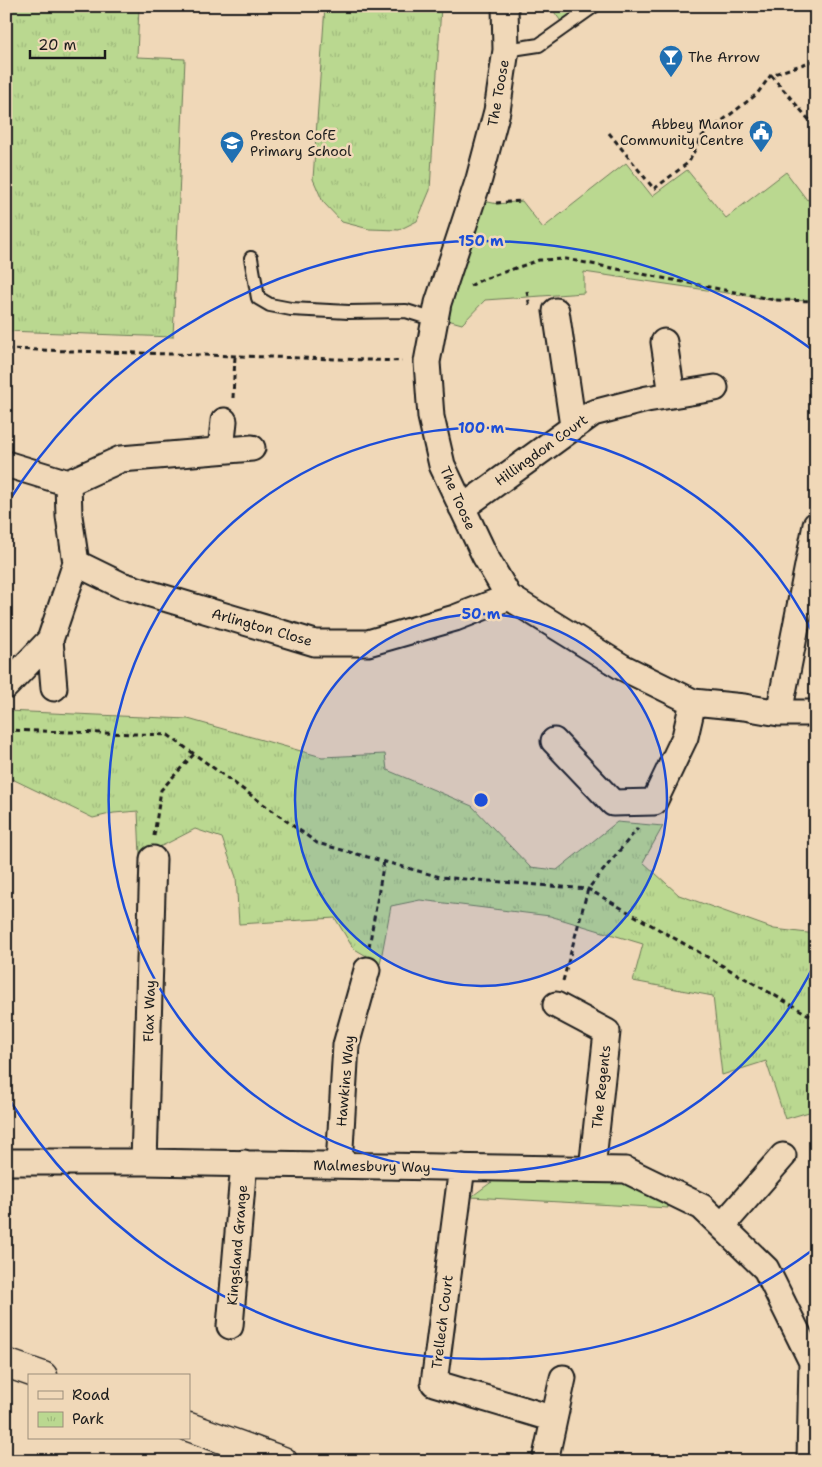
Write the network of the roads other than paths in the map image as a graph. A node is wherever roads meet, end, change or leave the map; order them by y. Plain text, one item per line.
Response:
1 (505, 6) edge
2 (594, 6) edge
3 (506, 50) junction
4 (252, 258) dead end
5 (556, 311) dead end
6 (437, 312) junction
7 (664, 342) dead end
8 (715, 388) dead end
9 (672, 394) junction
10 (224, 420) road end
11 (572, 426) junction
12 (252, 448) dead end
13 (221, 450) junction
14 (6, 464) edge
15 (68, 483) junction
16 (462, 508) junction
17 (816, 525) edge
18 (76, 563) junction
19 (510, 597) junction
20 (50, 640) junction
21 (6, 686) edge
22 (54, 688) dead end
23 (693, 702) junction
24 (779, 713) junction
25 (816, 713) edge
26 (554, 741) dead end
27 (153, 859) road end
28 (367, 970) road end
29 (556, 1005) road end
30 (783, 1156) dead end
31 (6, 1162) edge
32 (144, 1162) junction
33 (244, 1164) junction
34 (339, 1165) junction
35 (462, 1167) junction
36 (592, 1169) junction
37 (722, 1226) junction
38 (230, 1326) dead end
39 (6, 1363) edge
40 (37, 1374) edge
41 (563, 1378) dead end
42 (814, 1394) edge
43 (554, 1419) junction
44 (190, 1428) edge
45 (283, 1461) edge
46 (545, 1461) edge
47 (810, 1461) edge

1 - 3 street, The Toose
2 - 3 lane
3 - 6 street, The Toose
4 - 6 lane
5 - 11 street
6 - 16 street, The Toose
7 - 9 street
8 - 9 street, Hillingdon Court
9 - 11 street, Hillingdon Court
10 - 13 street
11 - 16 street, Hillingdon Court
12 - 13 street
13 - 15 street
14 - 15 street
15 - 18 street
16 - 19 street, The Toose
17 - 24 street
18 - 19 street, Arlington Close
18 - 20 street
19 - 23 street, The Toose
20 - 21 street
20 - 22 street
23 - 24 street, The Toose
23 - 26 street
24 - 25 street, The Toose
27 - 32 street, Flax Way
28 - 34 street, Hawkins Way
29 - 36 street, The Regents
30 - 37 street
31 - 32 street, Malmesbury Way
32 - 33 street, Malmesbury Way
33 - 34 street, Malmesbury Way
33 - 38 street, Kingsland Grange
34 - 35 street, Malmesbury Way
35 - 36 street, Malmesbury Way
35 - 43 street, Trellech Court
36 - 37 street, Malmesbury Way
37 - 42 street, Malmesbury Way
39 - 40 street
41 - 43 street
42 - 47 street, Malmesbury Way
43 - 46 street
44 - 45 street

